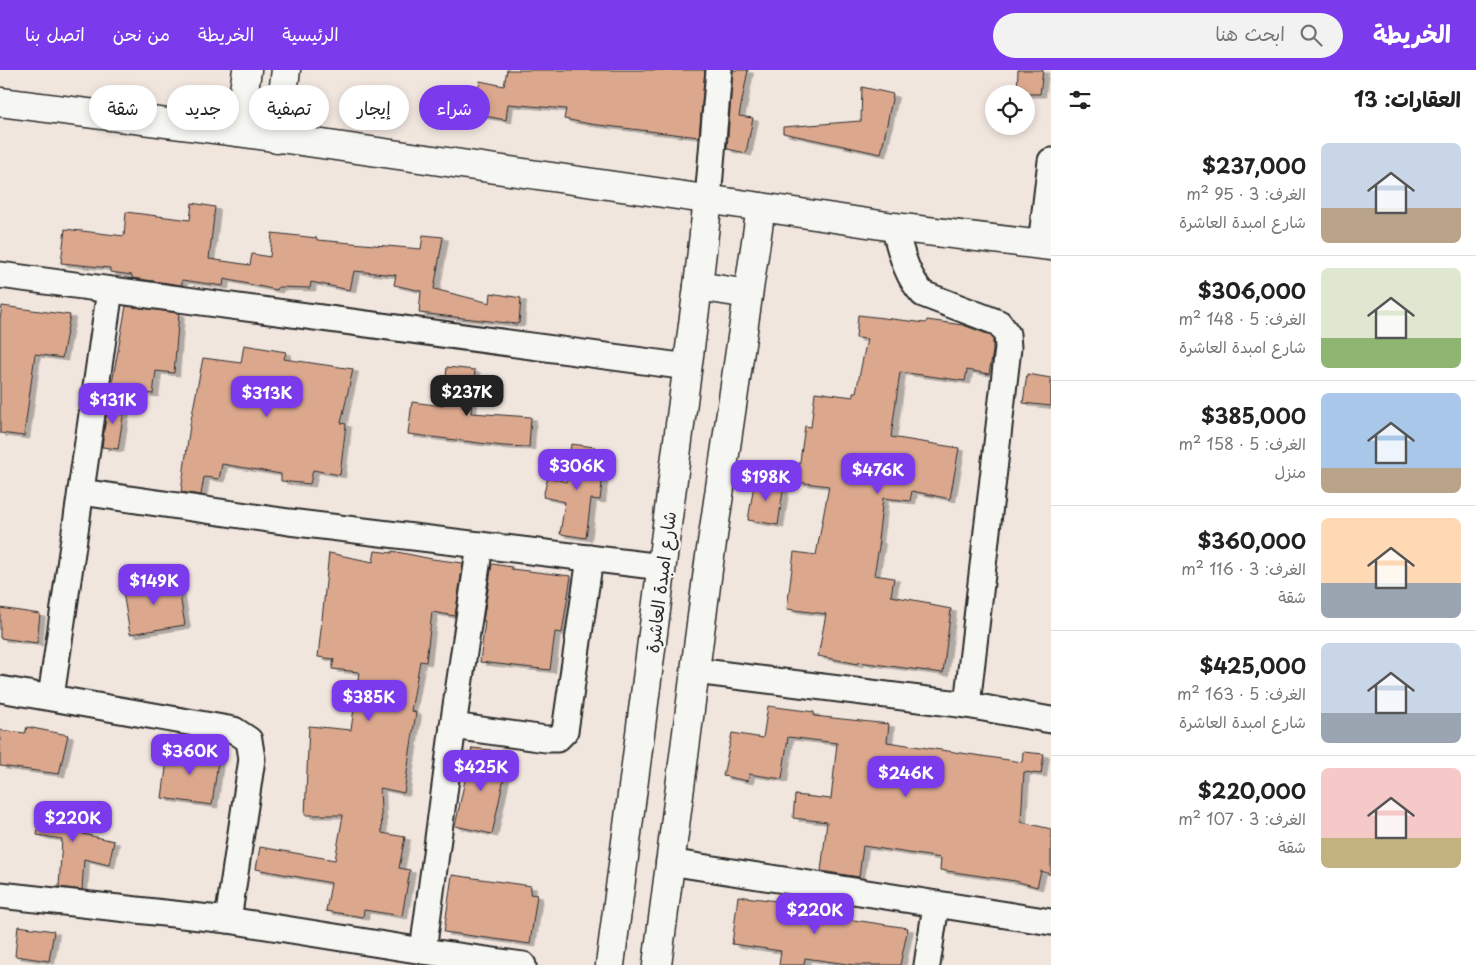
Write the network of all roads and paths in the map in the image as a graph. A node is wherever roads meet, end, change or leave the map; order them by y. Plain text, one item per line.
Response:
1 (246, 70) edge
2 (286, 70) edge
3 (718, 70) edge
4 (0, 102) edge
5 (238, 132) junction
6 (277, 139) junction
7 (1051, 161) edge
8 (708, 199) junction
9 (761, 207) junction
10 (894, 228) junction
11 (1046, 246) edge
12 (0, 275) edge
13 (698, 286) junction
14 (110, 290) junction
15 (748, 294) junction
16 (688, 367) junction
17 (81, 492) junction
18 (480, 545) junction
19 (590, 558) junction
20 (662, 567) junction
21 (695, 671) junction
22 (0, 689) edge
23 (51, 697) junction
24 (967, 705) junction
25 (1051, 720) edge
26 (453, 726) junction
27 (669, 862) junction
28 (0, 895) edge
29 (936, 905) junction
30 (228, 920) junction
31 (1051, 922) edge
32 (423, 951) junction
33 (523, 965) edge
34 (610, 965) edge
35 (657, 965) edge
36 (927, 965) edge

1 - 5 main road
2 - 6 main road
3 - 8 street
4 - 5 main road
5 - 6 main road
6 - 8 main road
7 - 11 street
8 - 9 main road
8 - 13 main road, شارع امبدة العاشرة
9 - 10 main road
9 - 15 main road
10 - 11 main road
10 - 24 street
12 - 14 street
13 - 15 main road
13 - 16 main road, شارع امبدة العاشرة
14 - 16 street
14 - 17 street
15 - 21 main road
16 - 20 main road, شارع امبدة العاشرة
17 - 18 street
17 - 23 street
18 - 19 street
18 - 26 street
19 - 20 street
19 - 26 street
20 - 34 main road, شارع امبدة العاشرة
21 - 24 street
21 - 27 main road
22 - 23 street
23 - 30 street
24 - 25 street
26 - 32 street
27 - 29 street
27 - 35 main road
28 - 30 street
29 - 31 street
29 - 36 street
30 - 32 street
32 - 33 street

